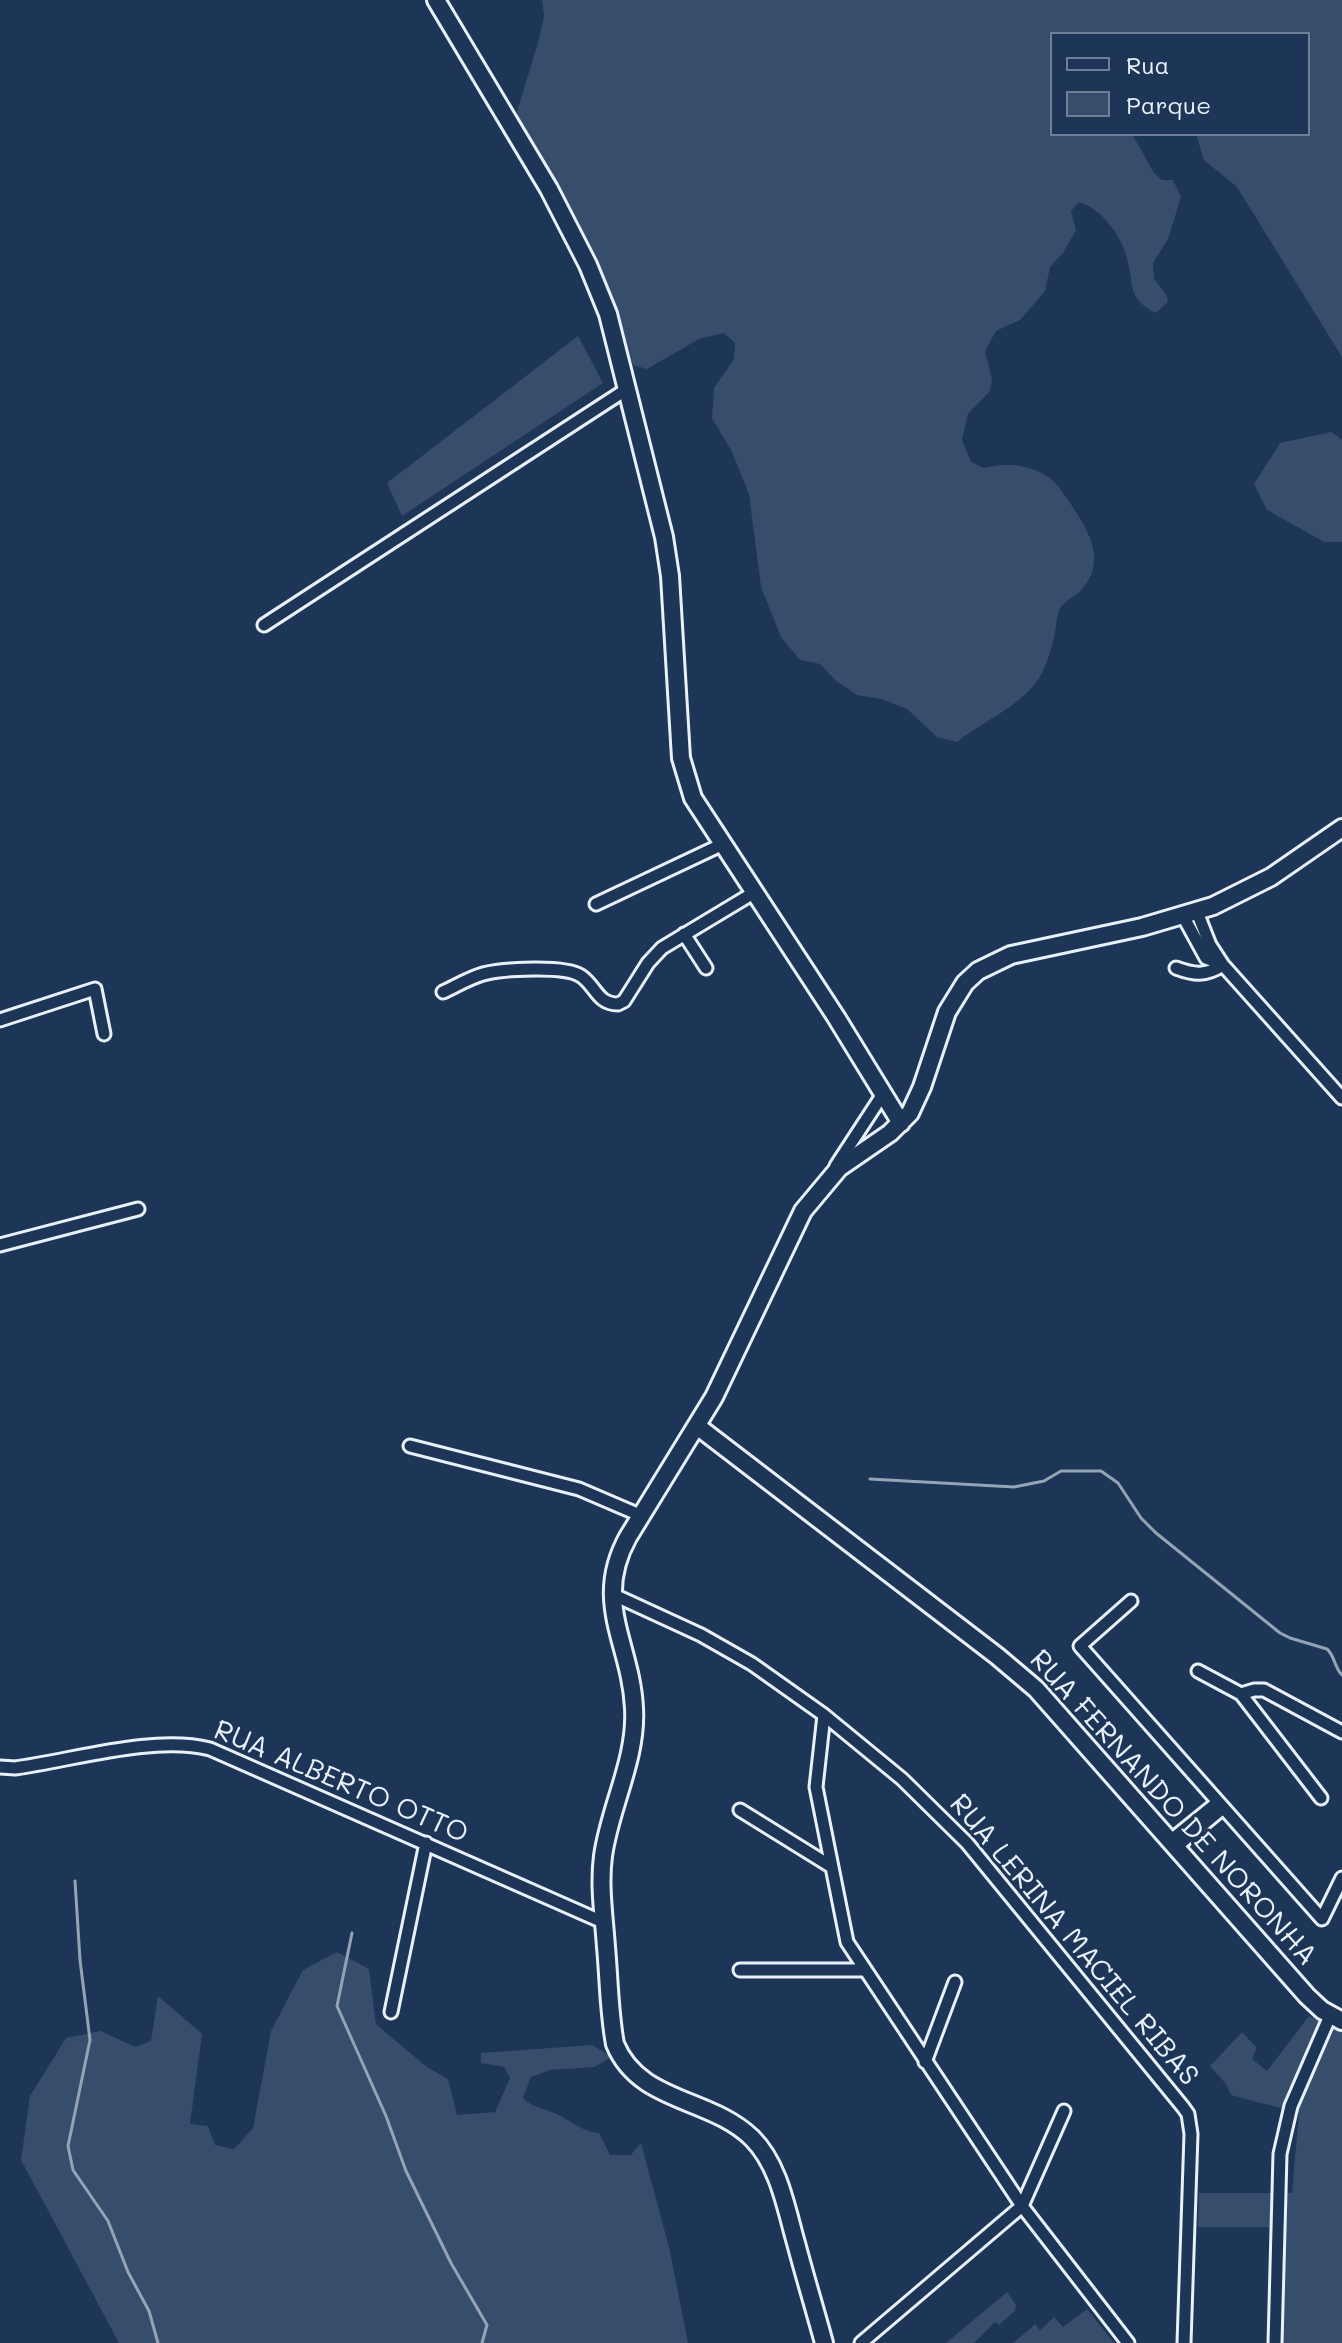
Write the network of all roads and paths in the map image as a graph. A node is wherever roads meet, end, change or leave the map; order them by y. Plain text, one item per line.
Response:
1 (436, 0) edge
2 (627, 389) junction
3 (264, 625) dead end
4 (1342, 828) edge
5 (723, 844) junction
6 (755, 892) junction
7 (596, 904) dead end
8 (1190, 914) junction
9 (684, 934) junction
10 (1223, 965) junction
11 (706, 968) dead end
12 (1176, 968) dead end
13 (443, 992) dead end
14 (0, 1020) edge
15 (104, 1034) dead end
16 (883, 1094) junction
17 (1342, 1098) edge
18 (901, 1123) junction
19 (827, 1180) junction
20 (138, 1209) dead end
21 (0, 1245) edge
22 (697, 1426) junction
23 (410, 1446) dead end
24 (642, 1516) junction
25 (612, 1594) junction
26 (1131, 1601) dead end
27 (1198, 1671) dead end
28 (1241, 1694) junction
29 (824, 1715) junction
30 (1342, 1732) edge
31 (0, 1767) edge
32 (1321, 1798) dead end
33 (1220, 1805) junction
34 (740, 1810) dead end
35 (426, 1843) junction
36 (1173, 1844) junction
37 (832, 1867) junction
38 (1342, 1878) edge
39 (605, 1923) junction
40 (740, 1970) dead end
41 (863, 1970) junction
42 (955, 1982) dead end
43 (391, 2012) dead end
44 (1336, 2019) edge
45 (925, 2062) junction
46 (1064, 2111) dead end
47 (1022, 2206) junction
48 (824, 2343) edge
49 (861, 2343) edge
50 (1128, 2343) edge
51 (1184, 2343) edge
52 (1275, 2343) edge

1 - 2 main road
2 - 3 street
2 - 5 main road
4 - 8 main road
5 - 6 main road
5 - 7 street
6 - 9 street
6 - 16 main road
8 - 10 street
8 - 18 main road
9 - 11 street
9 - 13 street
10 - 12 street
10 - 17 street
14 - 15 street
16 - 18 main road
16 - 19 street
18 - 19 main road
19 - 22 main road
20 - 21 street
22 - 24 main road
22 - 36 main road, RUA FERNANDO DE NORONHA
23 - 24 street
24 - 25 main road
25 - 29 street, RUA LERINA MACIEL RIBAS
25 - 39 main road
26 - 33 street
27 - 28 street
28 - 30 street
28 - 32 street
29 - 37 street
29 - 51 street, RUA LERINA MACIEL RIBAS
31 - 35 street, RUA ALBERTO OTTO
33 - 36 street
33 - 38 street
34 - 37 street
35 - 39 street, RUA ALBERTO OTTO
35 - 43 street
36 - 44 main road, RUA FERNANDO DE NORONHA
37 - 41 street
39 - 48 main road
40 - 41 street
41 - 45 street
42 - 45 street
44 - 52 street
45 - 47 street
46 - 47 street
47 - 49 street
47 - 50 street

